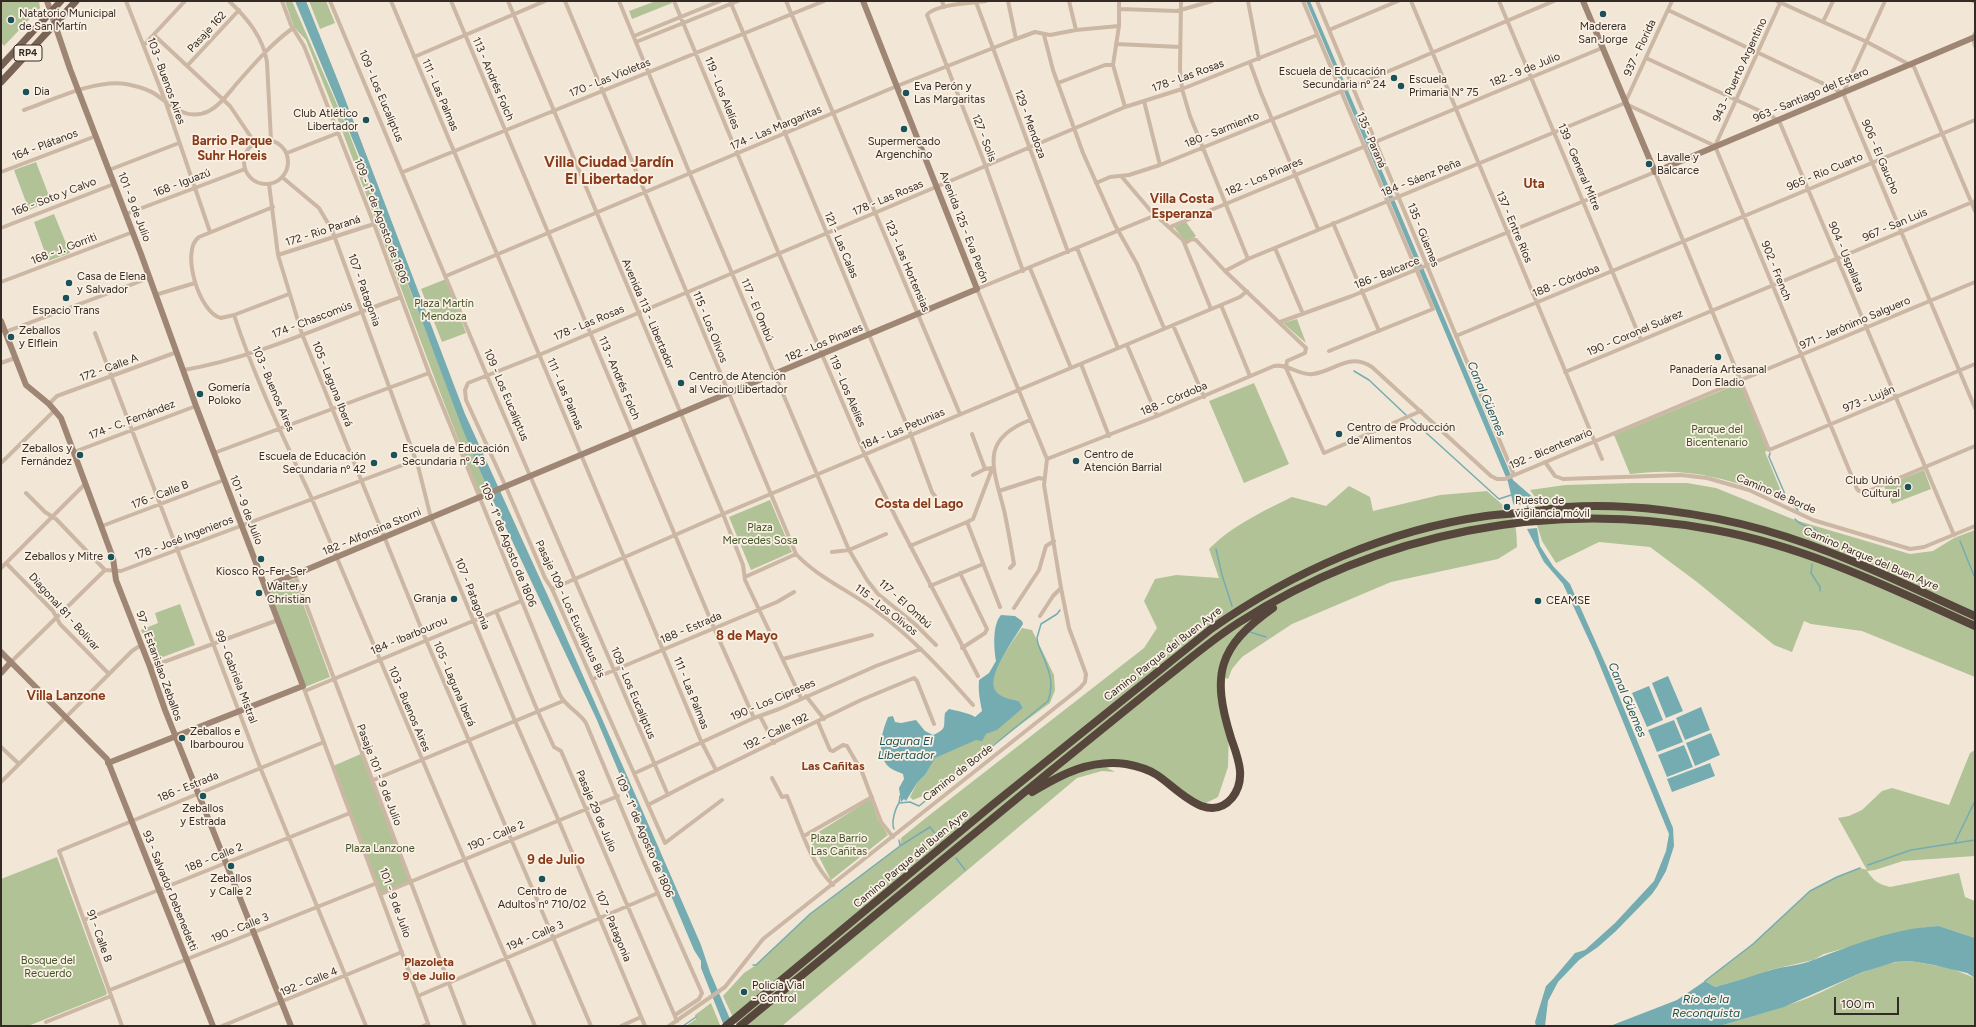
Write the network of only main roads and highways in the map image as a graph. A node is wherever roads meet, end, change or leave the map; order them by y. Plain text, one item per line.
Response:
1 (61, 1) edge
2 (76, 1) edge
3 (1, 66) edge
4 (1, 82) edge
5 (1328, 574) junction
6 (1975, 616) edge
7 (1975, 626) edge
8 (1009, 805) junction
9 (726, 1026) edge
10 (740, 1026) edge

1 - 3 main road, RP4
2 - 4 main road, RP4
5 - 7 highway, Camino Parque del Buen Ayre
5 - 8 highway, Camino Parque del Buen Ayre
5 - 8 highway
6 - 9 highway, Camino Parque del Buen Ayre
8 - 10 highway, Camino Parque del Buen Ayre

